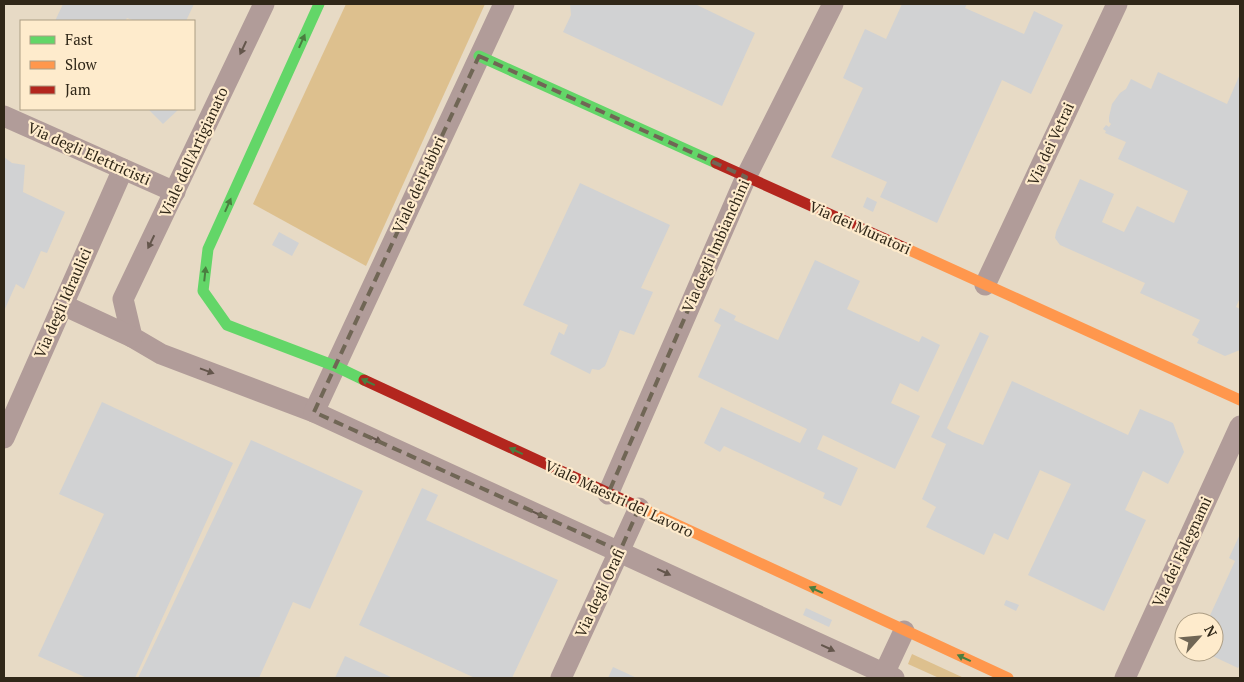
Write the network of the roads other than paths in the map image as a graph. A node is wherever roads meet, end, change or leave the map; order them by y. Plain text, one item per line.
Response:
1 (264, 4) edge
2 (319, 4) edge
3 (504, 4) edge
4 (834, 4) edge
5 (1117, 4) edge
6 (479, 56) junction
7 (4, 116) edge
8 (123, 169) junction
9 (746, 177) junction
10 (175, 192) junction
11 (986, 285) junction
12 (63, 305) junction
13 (132, 337) junction
14 (335, 366) junction
15 (1240, 400) edge
16 (314, 412) junction
17 (1240, 426) edge
18 (4, 438) edge
19 (608, 494) junction
20 (639, 508) junction
21 (620, 551) junction
22 (904, 631) junction
23 (887, 677) edge
24 (561, 678) edge
25 (1008, 678) edge
26 (1125, 678) edge

1 -> 10 street, Viale dell'Artigianato
14 -> 2 street, Viale Maestri del Lavoro
3 - 6 street, Viale dei Fabbri
4 - 9 street, Via degli Imbianchini
5 - 11 street, Via dei Vetrai
6 - 9 street, Via dei Muratori
6 - 14 street, Viale dei Fabbri
7 - 8 street, Via degli Elettricisti
8 - 10 street, Via degli Elettricisti
8 - 12 street, Via degli Idraulici
9 - 11 street, Via dei Muratori
9 - 19 street, Via degli Imbianchini
10 -> 13 street, Viale dell'Artigianato
11 - 15 street, Via dei Muratori
12 - 13 street
12 - 18 street, Via degli Idraulici
13 -> 16 street
14 - 16 street, Viale dei Fabbri
19 -> 14 street, Viale Maestri del Lavoro
16 -> 21 street
17 - 26 street, Via dei Falegnami
19 - 20 street, Viale Maestri del Lavoro
20 - 21 street, Via degli Orafi
22 -> 20 street, Viale Maestri del Lavoro
21 -> 23 street
21 - 24 street, Via degli Orafi
22 - 23 street
25 -> 22 street, Viale Maestri del Lavoro

